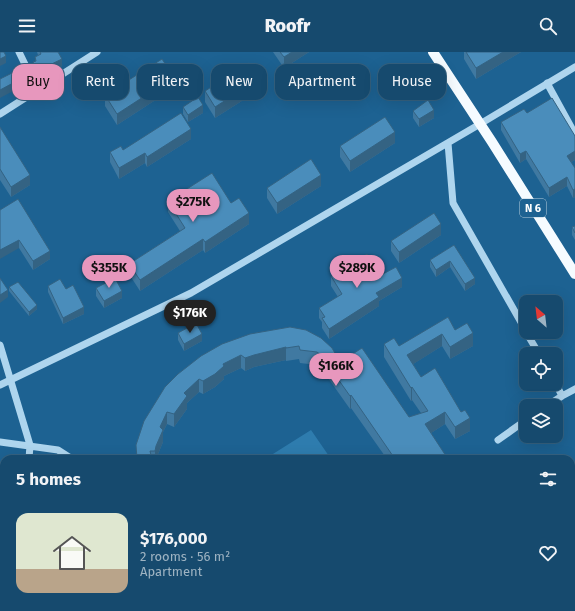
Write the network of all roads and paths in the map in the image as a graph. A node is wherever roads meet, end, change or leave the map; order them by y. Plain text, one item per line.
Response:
1 (18, 52) edge
2 (97, 52) edge
3 (433, 52) edge
4 (24, 64) edge
5 (575, 67) edge
6 (64, 74) edge
7 (547, 83) junction
8 (23, 100) edge
9 (0, 114) edge
10 (480, 124) junction
11 (575, 134) edge
12 (448, 143) junction
13 (575, 274) edge
14 (519, 320) edge
15 (0, 345) edge
16 (10, 380) junction
17 (0, 385) edge
18 (575, 389) edge
19 (560, 391) edge
20 (562, 396) junction
21 (558, 399) edge
22 (519, 425) edge
23 (498, 440) dead end
24 (0, 442) edge
25 (30, 445) junction
26 (29, 455) edge
27 (66, 455) edge

1 - 4 street
2 - 6 street
3 - 10 main road, N 6
5 - 7 street
7 - 10 street
7 - 11 street
8 - 9 street
10 - 12 street
10 - 13 main road, N 6
12 - 14 street
12 - 16 street
15 - 16 street
16 - 17 street
16 - 25 street
18 - 20 street
19 - 20 street
20 - 21 street
22 - 23 street
24 - 25 street
25 - 26 street
25 - 27 street

